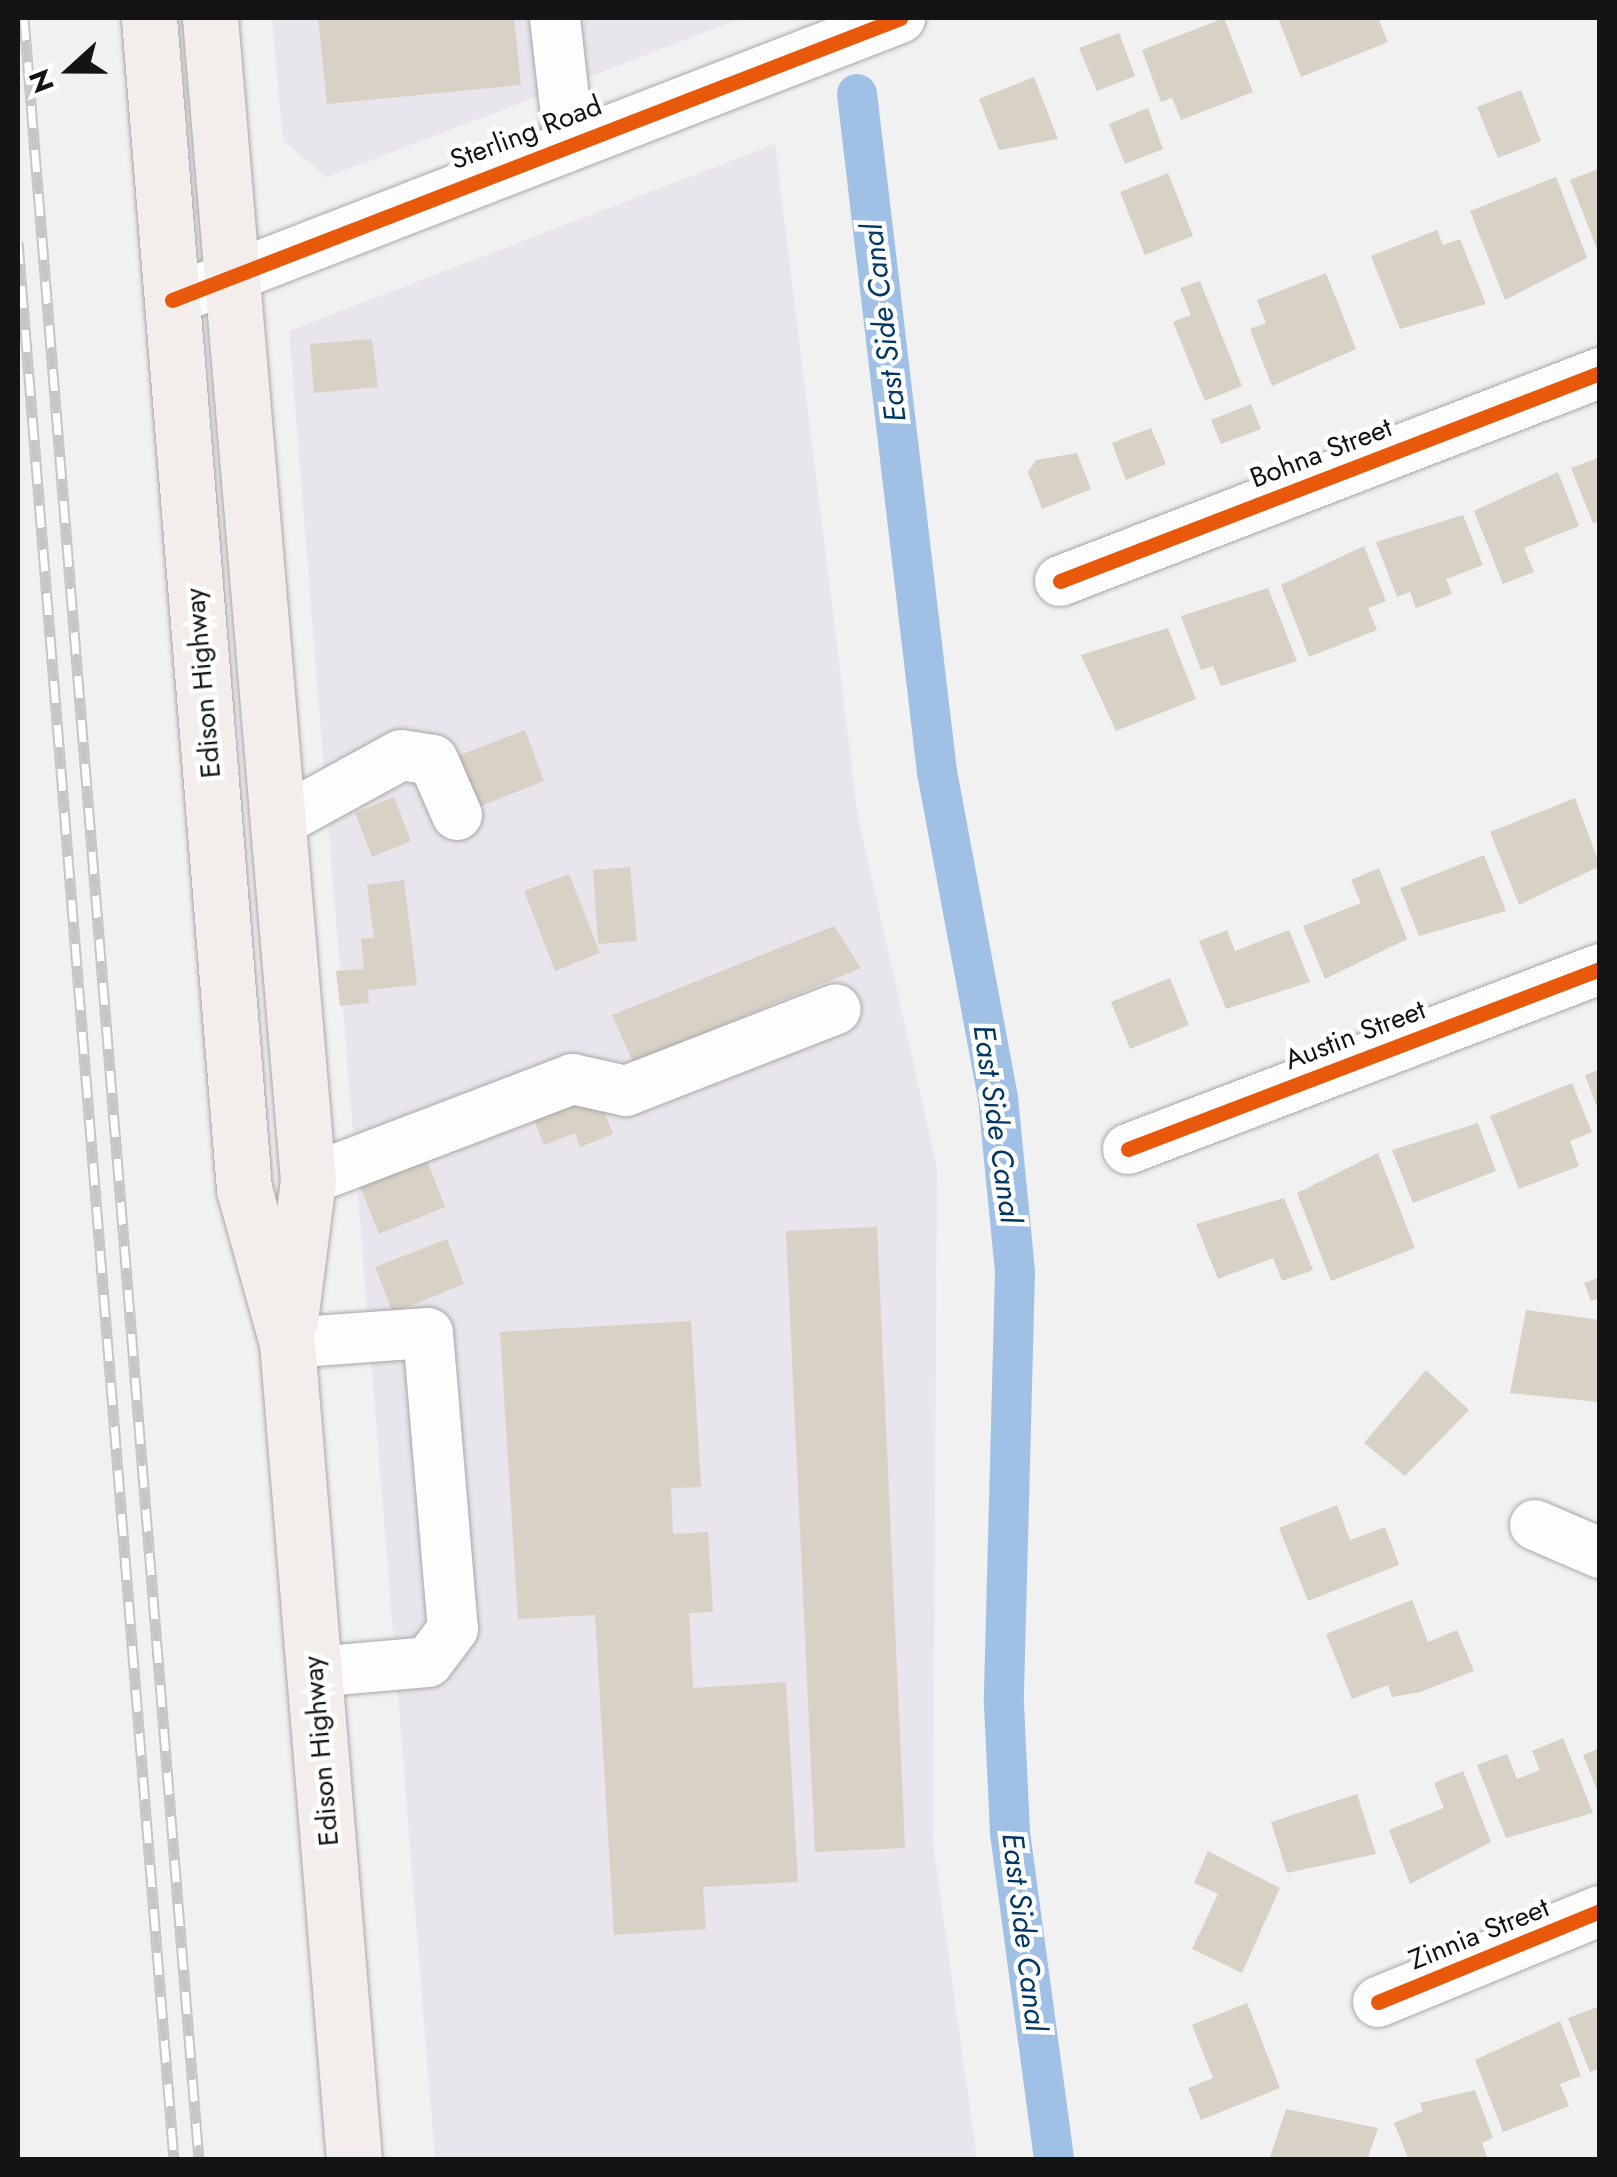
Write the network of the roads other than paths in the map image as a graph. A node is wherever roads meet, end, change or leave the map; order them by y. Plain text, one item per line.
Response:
1 (149, 18) edge
2 (210, 18) edge
3 (555, 18) edge
4 (900, 18) edge
5 (569, 143) junction
6 (230, 276) junction
7 (172, 300) junction
8 (1600, 373) edge
9 (1060, 581) dead end
10 (457, 814) dead end
11 (277, 823) junction
12 (1600, 969) edge
13 (836, 1009) dead end
14 (1128, 1148) dead end
15 (308, 1180) junction
16 (288, 1343) junction
17 (1536, 1525) dead end
18 (1600, 1553) edge
19 (314, 1672) junction
20 (1600, 1911) edge
21 (1378, 2002) dead end
22 (354, 2160) edge

1 - 7 main road, Edison Highway
2 - 6 main road, Edison Highway
3 - 5 street
4 - 5 street, Sterling Road
5 - 6 street, Sterling Road
6 - 7 street, Sterling Road
6 - 11 main road, Edison Highway
7 - 16 main road, Edison Highway
8 - 9 street, Bohna Street
10 - 11 street
11 - 15 main road, Edison Highway
12 - 14 street, Austin Street
13 - 15 street
15 - 16 main road, Edison Highway
16 - 19 main road, Edison Highway
16 - 19 street
17 - 18 street
19 - 22 main road, Edison Highway
20 - 21 street, Zinnia Street

